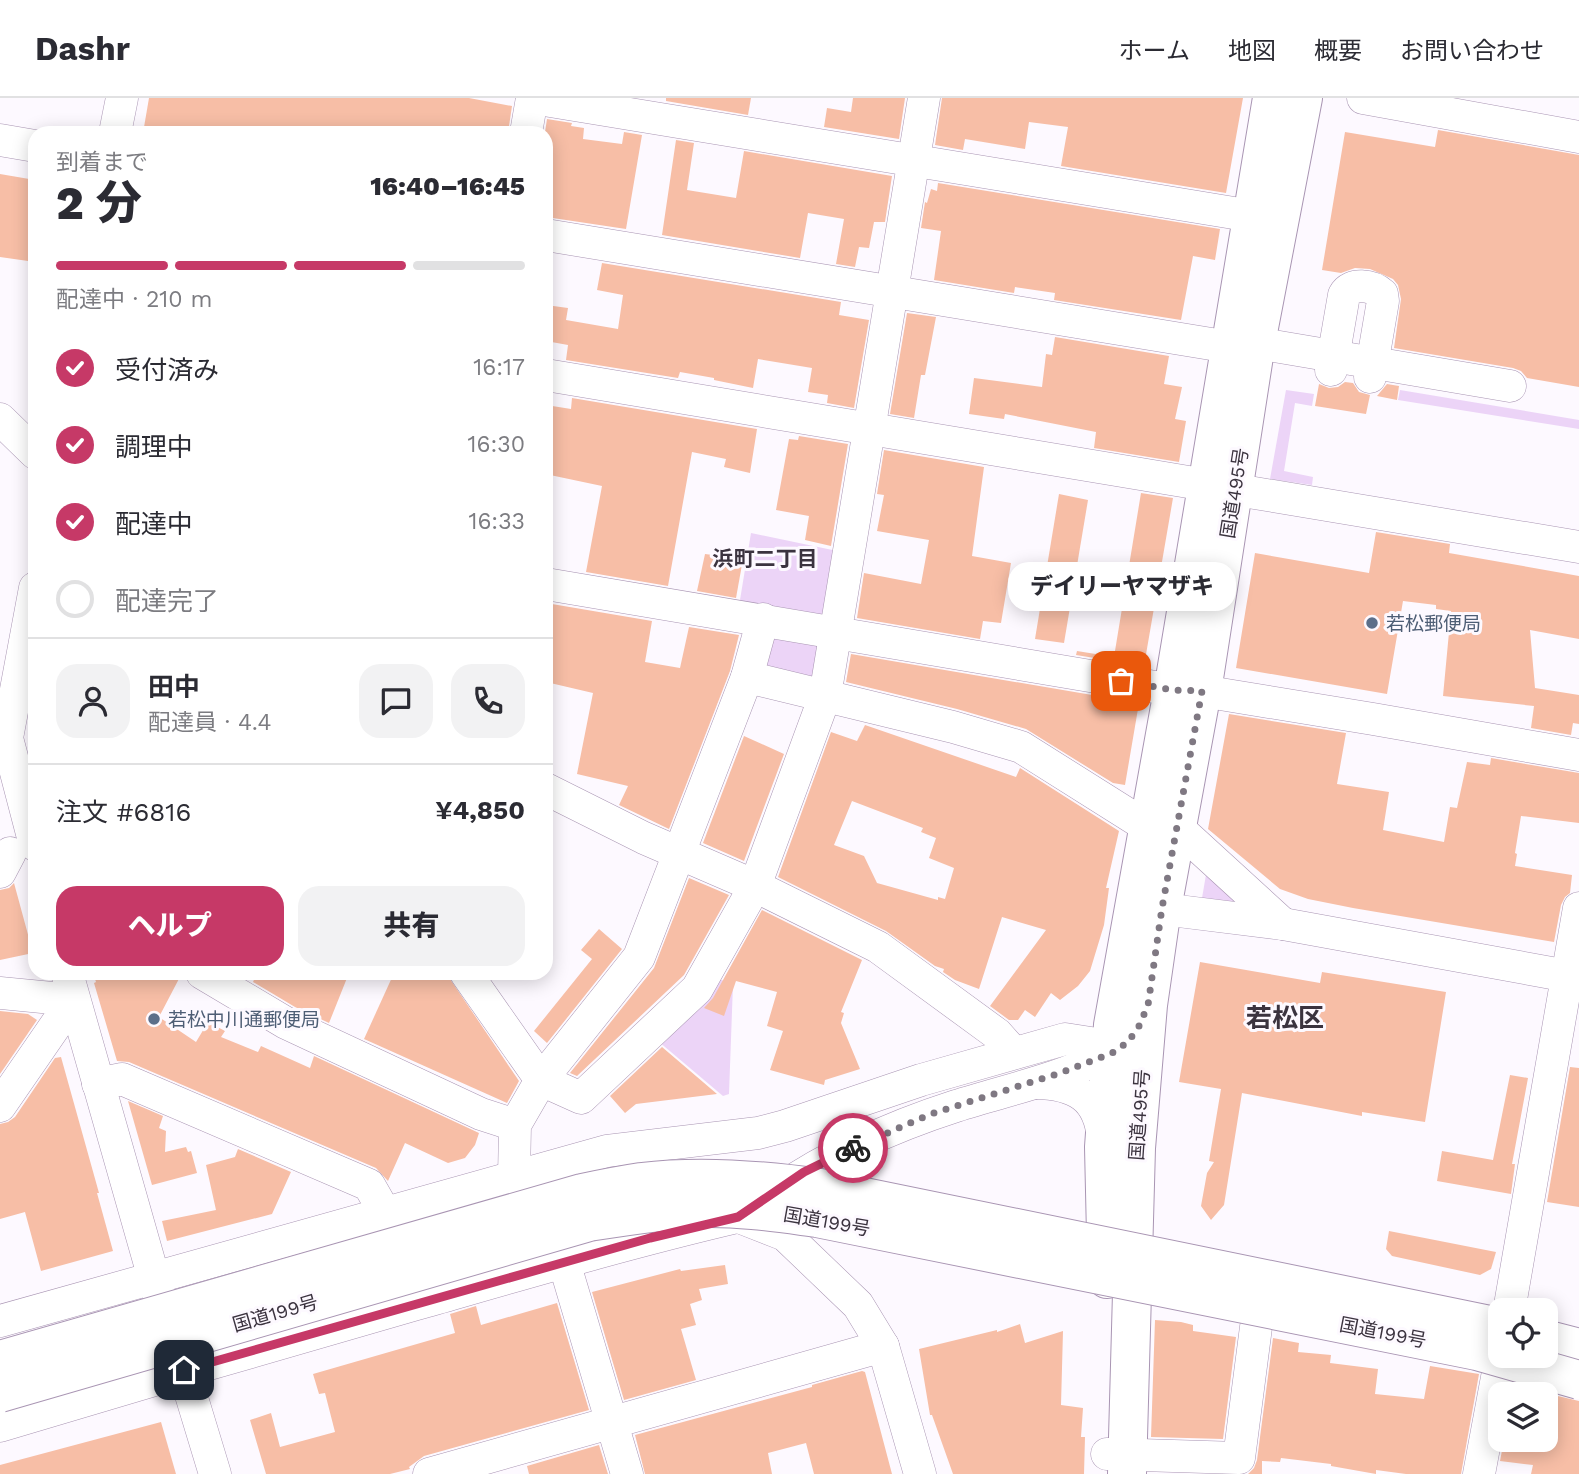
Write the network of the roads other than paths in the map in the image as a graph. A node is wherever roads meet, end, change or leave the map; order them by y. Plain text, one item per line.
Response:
1 (122, 98) edge
2 (532, 98) edge
3 (924, 98) edge
4 (1272, 98) edge
5 (1303, 98) edge
6 (1363, 98) edge
7 (116, 126) edge
8 (527, 126) edge
9 (1579, 137) edge
10 (0, 140) edge
11 (28, 145) edge
12 (914, 162) junction
13 (1252, 216) junction
14 (553, 236) edge
15 (892, 292) junction
16 (1249, 349) junction
17 (1332, 363) junction
18 (1371, 370) junction
19 (553, 376) edge
20 (1509, 393) dead end
21 (0, 419) edge
22 (869, 428) junction
23 (28, 446) edge
24 (1221, 489) junction
25 (1579, 547) edge
26 (553, 585) edge
27 (763, 619) junction
28 (28, 621) edge
29 (836, 632) junction
30 (747, 677) junction
31 (1188, 690) junction
32 (825, 696) junction
33 (4, 736) edge
34 (1579, 755) edge
35 (553, 792) edge
36 (1163, 827) junction
37 (679, 853) junction
38 (15, 857) edge
39 (755, 886) junction
40 (1148, 906) junction
41 (1579, 908) edge
42 (1283, 924) junction
43 (1573, 977) edge
44 (214, 980) edge
45 (471, 980) edge
46 (70, 986) edge
47 (0, 993) edge
48 (1133, 1002) junction
49 (1065, 1039) junction
50 (1014, 1053) junction
51 (1112, 1053) junction
52 (541, 1080) junction
53 (1031, 1083) junction
54 (98, 1084) junction
55 (1138, 1100) junction
56 (0, 1106) edge
57 (515, 1125) junction
58 (1104, 1147) junction
59 (514, 1178) junction
60 (385, 1213) junction
61 (738, 1217) junction
62 (564, 1262) junction
63 (153, 1276) junction
64 (1511, 1298) edge
65 (0, 1321) edge
66 (1488, 1325) edge
67 (1256, 1327) dead end
68 (1558, 1342) edge
69 (883, 1346) junction
70 (1579, 1348) edge
71 (0, 1360) edge
72 (1499, 1368) edge
73 (184, 1370) junction
74 (1579, 1380) edge
75 (0, 1393) edge
76 (613, 1421) junction
77 (0, 1426) edge
78 (1117, 1464) edge
79 (215, 1474) edge
80 (429, 1474) edge
81 (627, 1474) edge
82 (920, 1474) edge
83 (1479, 1474) edge

1 - 7 street
2 - 8 street
2 - 12 street
3 - 12 street
4 - 13 highway, 国道495号
5 - 16 highway, 国道495号
6 - 9 street
10 - 11 street
12 - 13 street
12 - 15 street
13 - 16 highway, 国道495号
14 - 15 street
15 - 16 street
15 - 22 street
16 - 17 street
16 - 24 highway, 国道495号
17 - 18 street
17 - 18 street
18 - 20 street
19 - 22 street
21 - 23 street
22 - 24 street
22 - 29 street
24 - 25 street
24 - 31 highway, 国道495号
26 - 27 street
27 - 29 street
27 - 30 street
28 - 33 street
29 - 31 street
29 - 32 street
30 - 32 street
30 - 37 street
31 - 34 street
31 - 36 highway, 国道495号
32 - 36 street
32 - 39 street
33 - 38 street
35 - 37 street
36 - 40 highway, 国道495号
36 - 42 street
37 - 39 street
37 - 52 street
39 - 50 street
39 - 52 street
40 - 42 street
40 - 48 highway, 国道495号
41 - 43 street
42 - 43 street
43 - 64 street
44 - 57 street
45 - 52 street
46 - 47 street
46 - 54 street
46 - 56 street
48 - 49 street
48 - 51 highway, 国道495号
48 - 55 highway, 国道495号
49 - 50 street
49 - 51 street
50 - 59 street
51 - 53 street
51 - 55 street
51 - 58 highway, 国道495号
52 - 57 street
53 - 58 street
53 - 61 street
54 - 60 street
54 - 63 street
55 - 78 highway, 国道495号
57 - 59 street
58 - 78 highway, 国道495号
59 - 60 street
60 - 63 street
61 - 62 street
61 - 69 street
62 - 73 street
62 - 76 street
63 - 65 street
63 - 73 street
66 - 71 highway, 国道199号, bridge
67 - 78 street
68 - 70 highway
69 - 76 street
69 - 82 street
72 - 83 street
73 - 77 street
73 - 79 street
74 - 75 highway, 国道199号, bridge
76 - 80 street
76 - 81 street

